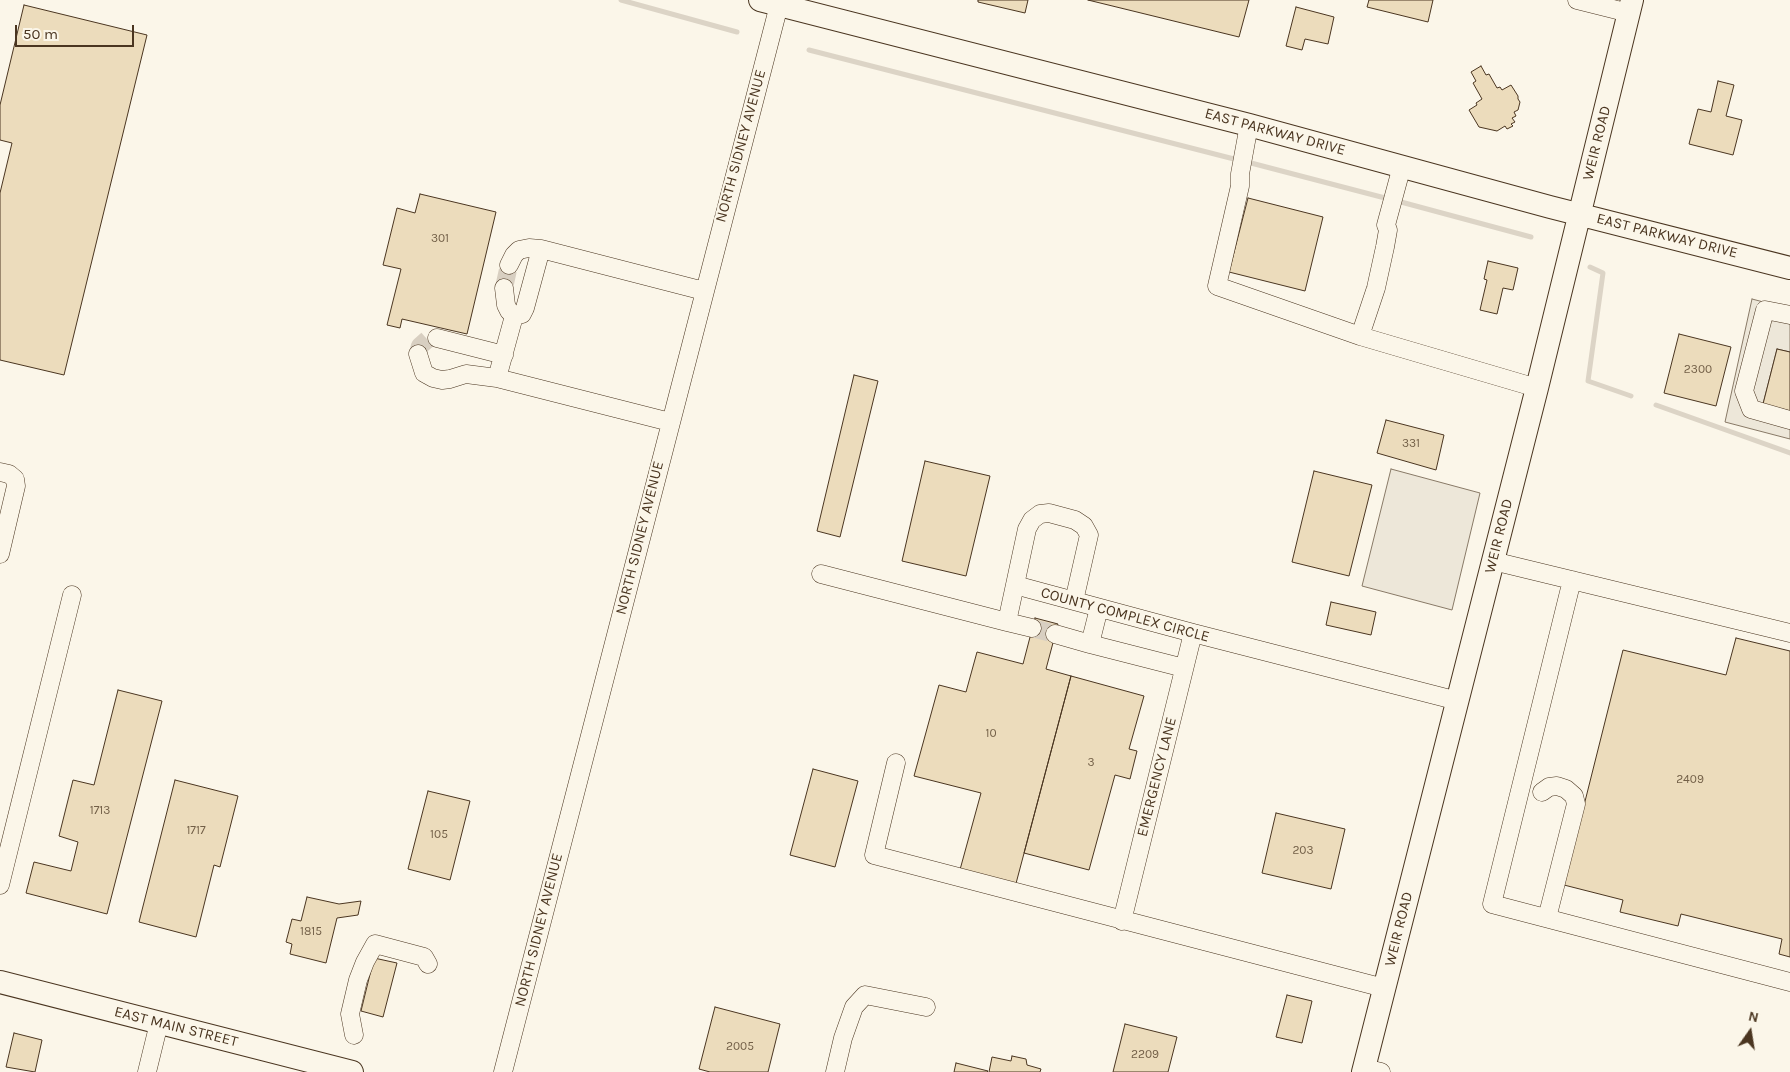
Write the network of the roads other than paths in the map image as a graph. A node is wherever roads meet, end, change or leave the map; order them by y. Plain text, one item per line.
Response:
1 (1577, 0) edge
2 (769, 2) edge
3 (1631, 6) edge
4 (1250, 125) junction
5 (1402, 166) junction
6 (1579, 214) junction
7 (541, 249) junction
8 (510, 265) tunnel mouth
9 (1790, 268) edge
10 (504, 288) tunnel mouth
11 (704, 291) junction
12 (1790, 315) edge
13 (514, 316) junction
14 (1360, 336) junction
15 (437, 338) dead end
16 (418, 354) dead end
17 (504, 355) junction
18 (497, 378) junction
19 (1536, 388) junction
20 (1790, 420) edge
21 (670, 422) junction
22 (0, 472) edge
23 (0, 554) edge
24 (1493, 561) junction
25 (821, 574) dead end
26 (1572, 580) junction
27 (1015, 585) junction
28 (72, 595) dead end
29 (1074, 601) junction
30 (1100, 608) junction
31 (1007, 622) junction
32 (1032, 628) tunnel mouth
33 (1192, 633) junction
34 (1790, 633) edge
35 (1055, 634) tunnel mouth
36 (1090, 644) junction
37 (1184, 668) junction
38 (1458, 701) junction
39 (896, 763) dead end
40 (1542, 792) dead end
41 (0, 885) edge
42 (1547, 918) junction
43 (1122, 921) junction
44 (428, 964) dead end
45 (0, 982) edge
46 (1790, 982) edge
47 (1384, 988) junction
48 (926, 1007) dead end
49 (159, 1023) junction
50 (354, 1035) dead end
51 (1369, 1071) edge
52 (147, 1072) edge
53 (352, 1072) edge
54 (503, 1072) edge
55 (835, 1072) edge

1 - 3 street
2 - 4 main road, EAST PARKWAY DRIVE
2 - 11 street, NORTH SIDNEY AVENUE
3 - 6 main road, WEIR ROAD
4 - 5 main road, EAST PARKWAY DRIVE
4 - 14 street
5 - 6 main road, EAST PARKWAY DRIVE
5 - 14 street
6 - 9 main road, EAST PARKWAY DRIVE
6 - 19 main road, WEIR ROAD
7 - 8 street
7 - 11 street
7 - 13 street
10 - 13 street
11 - 21 street, NORTH SIDNEY AVENUE
12 - 20 street
13 - 17 street
14 - 19 street
15 - 17 street
16 - 18 street
17 - 18 street
18 - 21 street
19 - 24 main road, WEIR ROAD
21 - 54 street, NORTH SIDNEY AVENUE
22 - 23 street
24 - 26 street
24 - 38 main road, WEIR ROAD
25 - 31 street
26 - 34 street
26 - 42 street
27 - 29 street, COUNTY COMPLEX CIRCLE
27 - 29 street
27 - 31 street
28 - 41 street
29 - 30 street, COUNTY COMPLEX CIRCLE
30 - 33 street, COUNTY COMPLEX CIRCLE
30 - 36 street
31 - 32 street
33 - 37 street, EMERGENCY LANE
33 - 38 street, COUNTY COMPLEX CIRCLE
35 - 36 street
36 - 37 street
37 - 43 street, EMERGENCY LANE
38 - 47 main road, WEIR ROAD
39 - 43 street
40 - 42 street
42 - 46 street
43 - 47 street
44 - 50 street
45 - 49 main road, EAST MAIN STREET
47 - 51 main road, WEIR ROAD
48 - 55 street
49 - 52 street
49 - 53 main road, EAST MAIN STREET

